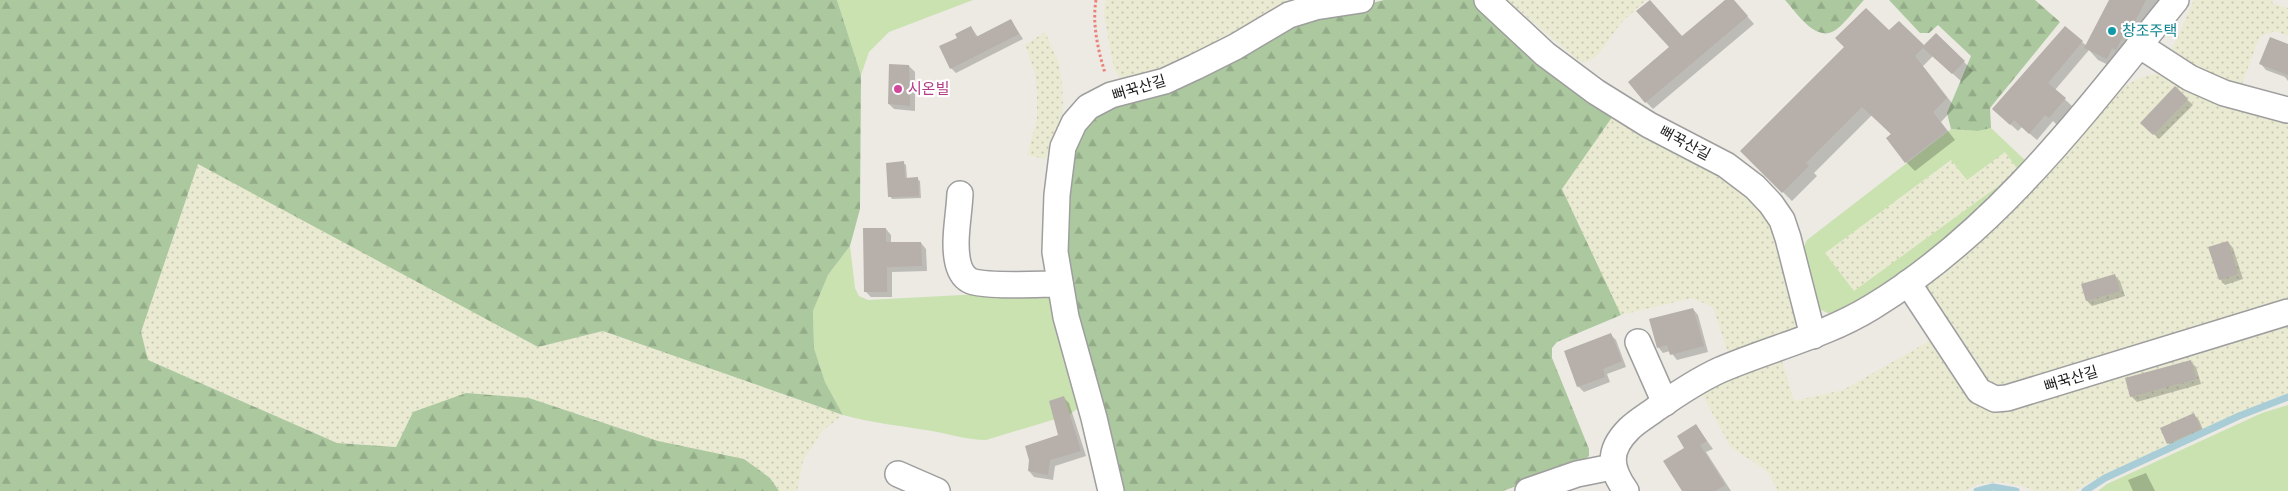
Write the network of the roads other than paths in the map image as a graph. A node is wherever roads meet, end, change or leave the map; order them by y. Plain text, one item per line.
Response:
1 (1360, 0) edge
2 (1487, 0) edge
3 (2176, 0) edge
4 (2139, 45) junction
5 (2287, 110) edge
6 (960, 194) dead end
7 (1908, 283) junction
8 (1060, 284) junction
9 (2288, 312) edge
10 (1813, 336) junction
11 (1638, 342) dead end
12 (1665, 403) junction
13 (1612, 467) junction
14 (898, 474) dead end
15 (937, 491) edge
16 (1111, 491) edge
17 (1528, 491) edge
18 (1626, 491) edge

1 - 8 street, 뻐꾹산길
2 - 10 street, 뻐꾹산길
3 - 4 street
4 - 5 street
4 - 7 street
6 - 8 street
7 - 9 street, 뻐꾹산길
7 - 10 street
8 - 16 street, 뻐꾹산길
10 - 12 street
11 - 12 street
12 - 13 street
13 - 17 street
13 - 18 street
14 - 15 street

